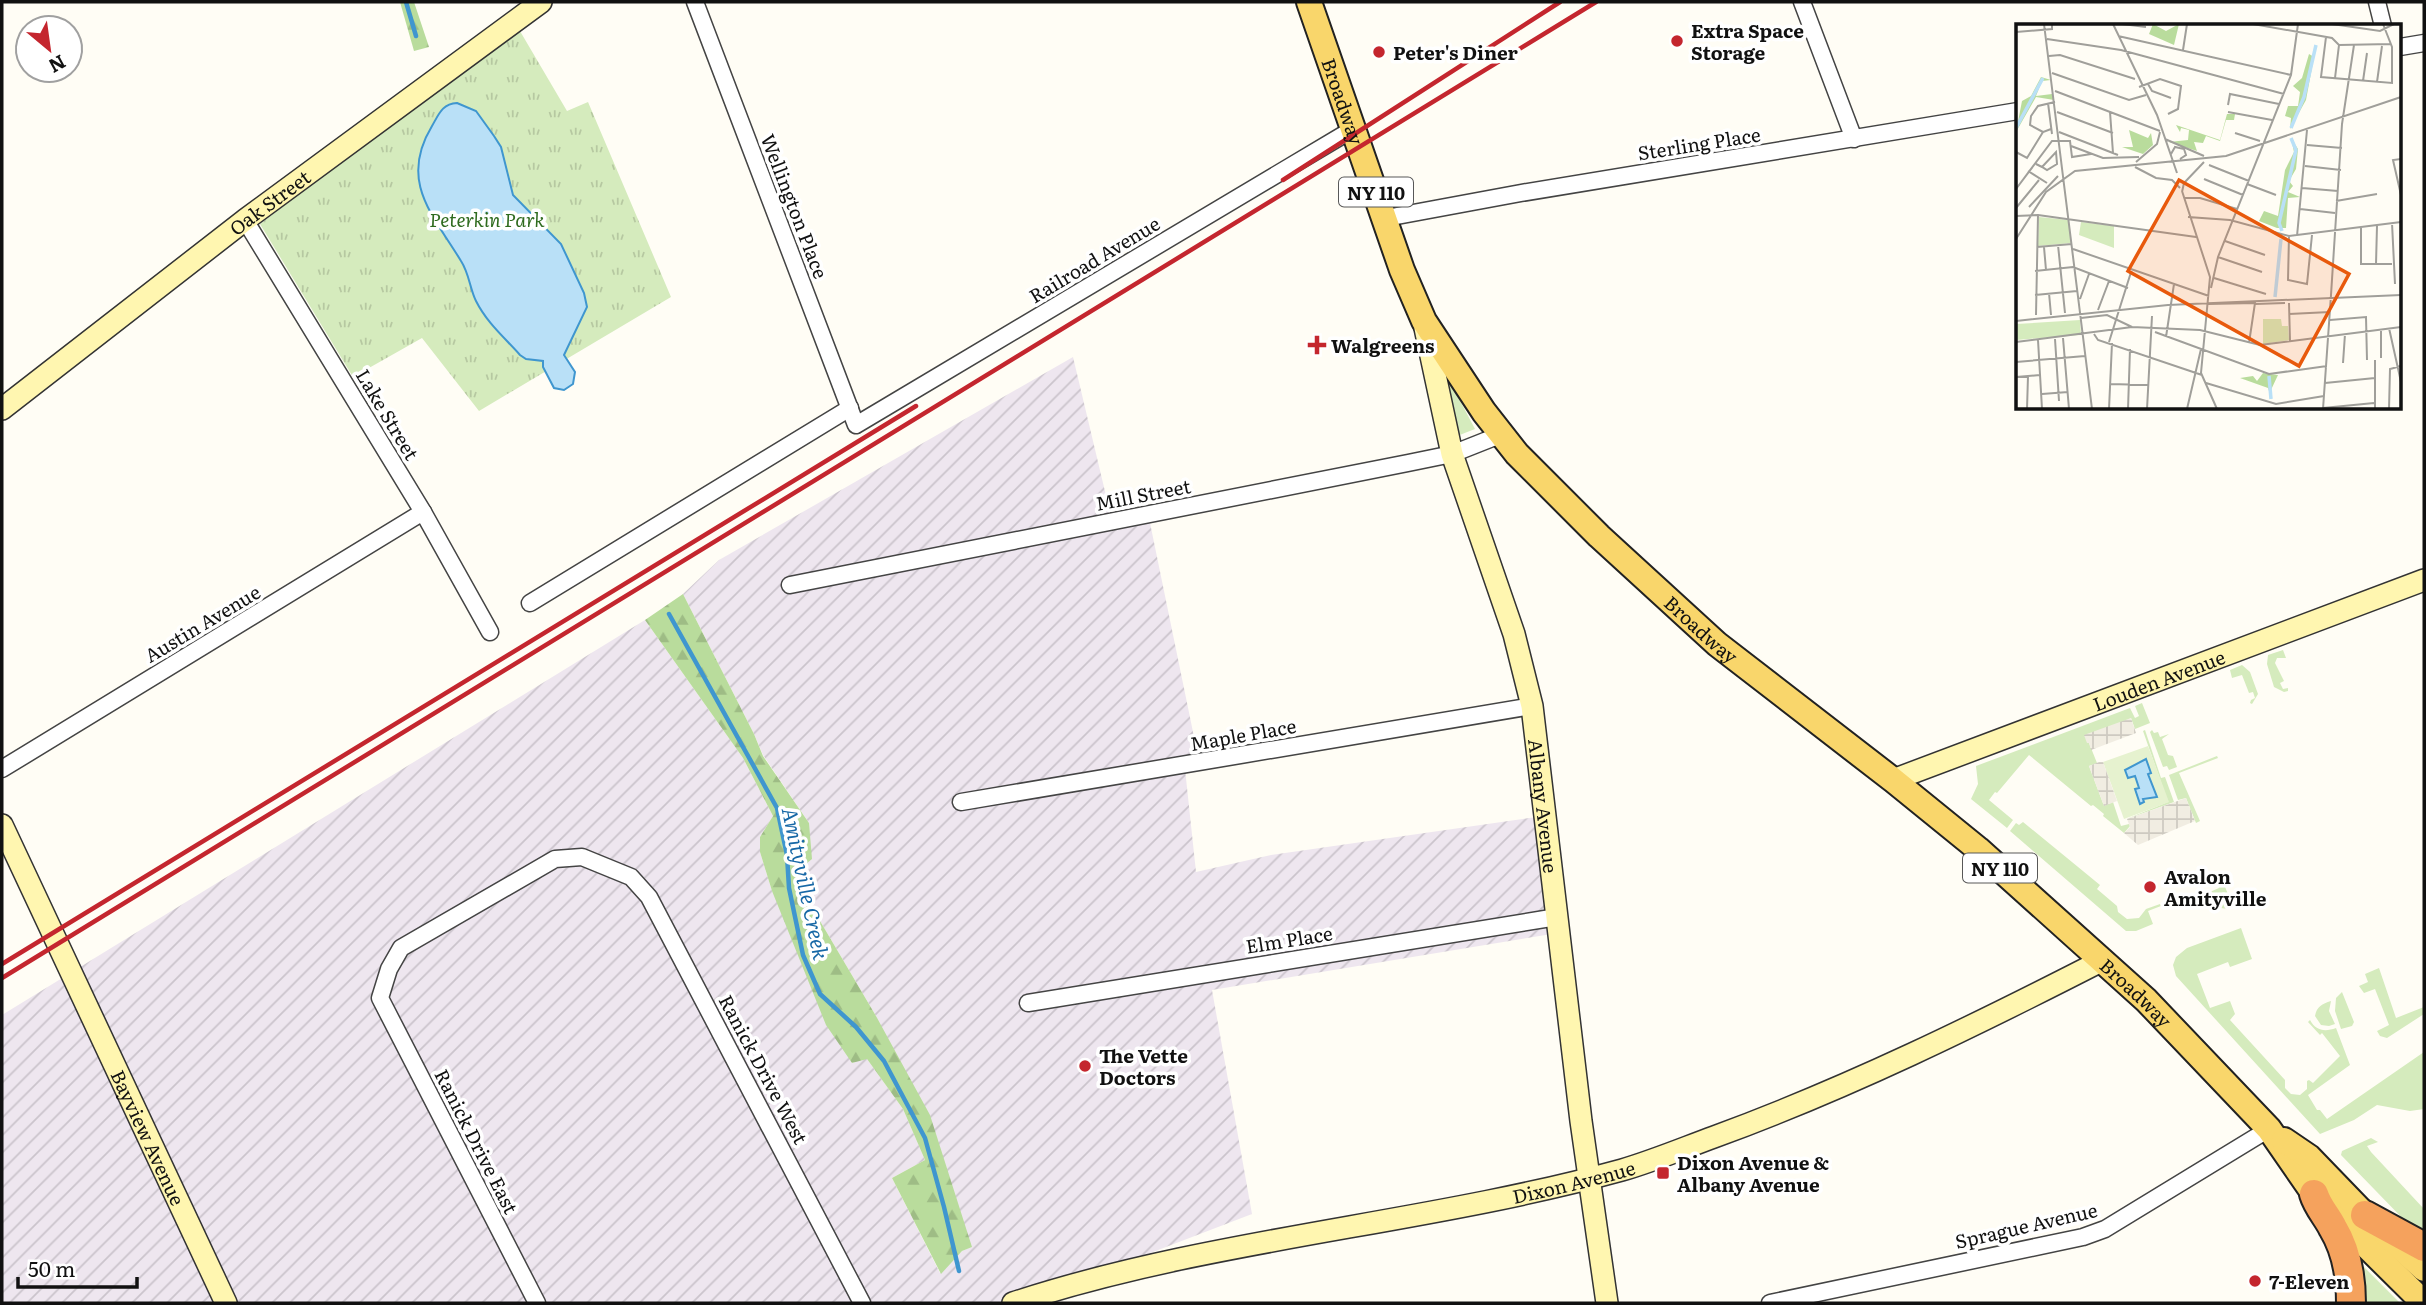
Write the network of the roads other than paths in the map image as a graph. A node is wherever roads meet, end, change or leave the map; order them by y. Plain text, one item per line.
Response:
1 (541, 2) edge
2 (695, 2) edge
3 (1309, 2) edge
4 (1802, 2) edge
5 (2377, 2) edge
6 (2382, 24) edge
7 (2424, 43) edge
8 (2402, 47) edge
9 (2016, 111) edge
10 (1353, 129) junction
11 (1854, 139) junction
12 (1386, 218) junction
13 (245, 220) junction
14 (1424, 321) junction
15 (850, 408) junction
16 (2, 409) edge
17 (856, 425) joint
18 (1500, 435) junction
19 (1452, 454) junction
20 (423, 512) junction
21 (2424, 580) edge
22 (790, 585) dead end
23 (530, 603) dead end
24 (490, 632) dead end
25 (1532, 706) junction
26 (2, 769) edge
27 (1893, 780) junction
28 (961, 802) dead end
29 (2, 825) edge
30 (1557, 917) junction
31 (2103, 960) junction
32 (380, 998) joint
33 (1028, 1003) dead end
34 (2269, 1129) junction
35 (1588, 1178) junction
36 (2314, 1194) junction
37 (2365, 1215) junction
38 (2424, 1247) edge
39 (2424, 1269) edge
40 (226, 1303) edge
41 (537, 1303) edge
42 (862, 1303) edge
43 (1013, 1303) edge
44 (1607, 1303) edge
45 (1770, 1303) edge
46 (2351, 1303) edge
47 (2424, 1303) edge

1 - 13 main road, Oak Street
2 - 15 street, Wellington Place
3 - 10 main road, Broadway / NY 110
4 - 11 street
5 - 6 street
7 - 8 street
9 - 11 street, Sterling Place
10 - 12 main road, Broadway / NY 110
10 - 17 street, Railroad Avenue
11 - 12 street, Sterling Place
12 - 14 main road, Broadway / NY 110
13 - 16 main road, Oak Street
13 - 20 street, Lake Street
14 - 18 main road, Broadway / NY 110
14 - 19 main road, Albany Avenue
15 - 17 street, Wellington Place
15 - 23 street
18 - 19 street, Mill Street
18 - 27 main road, Broadway / NY 110
19 - 22 street, Mill Street
19 - 25 main road, Albany Avenue
20 - 24 street, Lake Street
20 - 26 street, Austin Avenue
21 - 27 main road, Louden Avenue
25 - 28 street, Maple Place
25 - 30 main road, Albany Avenue
27 - 31 main road, Broadway / NY 110
29 - 40 main road, Bayview Avenue
30 - 33 street, Elm Place
30 - 35 main road, Albany Avenue
31 - 34 main road, Broadway / NY 110
31 - 35 main road, Dixon Avenue
32 - 41 street, Ranick Drive East
32 - 42 street, Ranick Drive West
34 - 36 main road, Broadway / NY 110
34 - 37 main road, Broadway / NY 110
34 - 45 street, Sprague Avenue
35 - 43 main road, Dixon Avenue
35 - 44 main road, Albany Avenue
36 - 46 highway
36 - 47 main road, Broadway / NY 110
37 - 38 highway
37 - 39 main road, Broadway / NY 110

